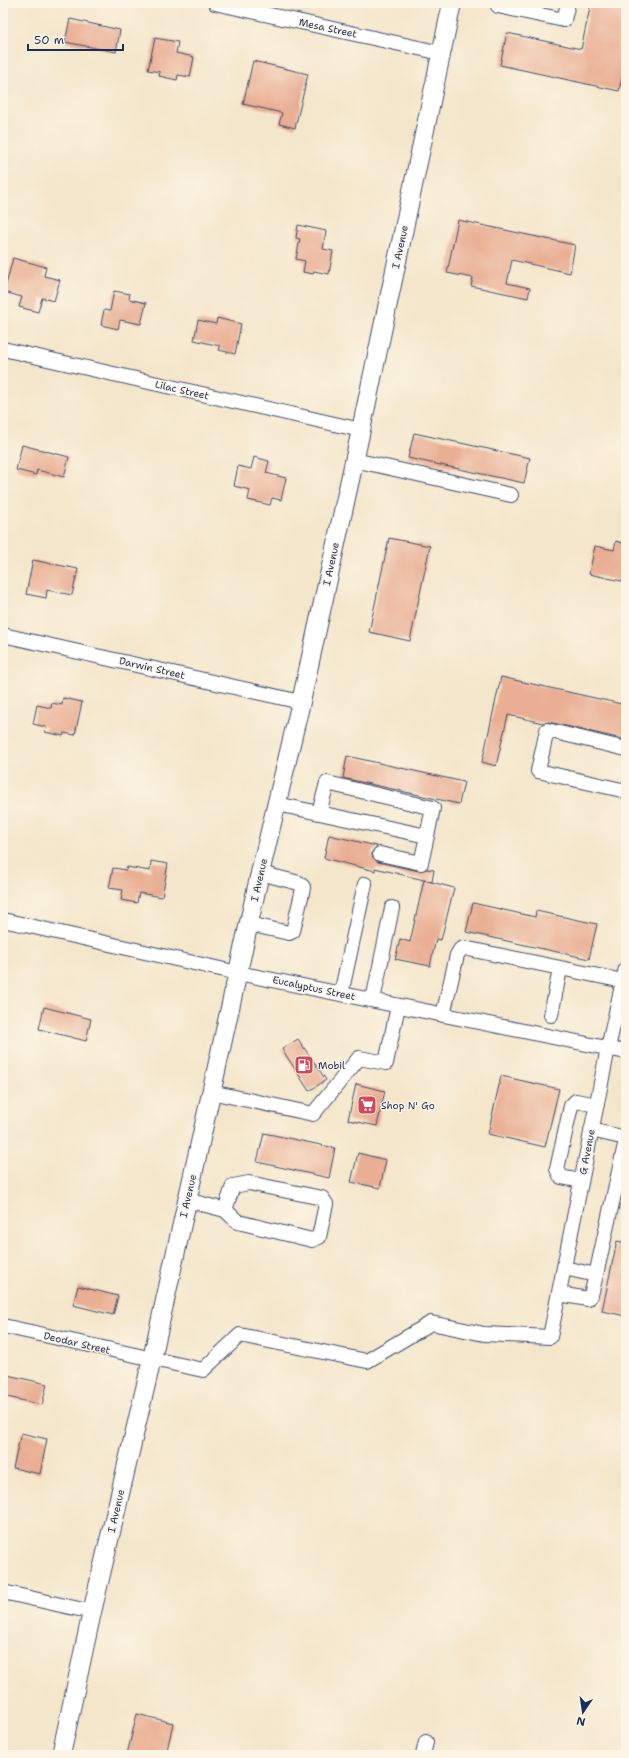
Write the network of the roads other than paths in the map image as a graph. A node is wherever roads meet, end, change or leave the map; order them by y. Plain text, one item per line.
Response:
1 (214, 3) edge
2 (452, 3) edge
3 (499, 3) edge
4 (568, 3) edge
5 (441, 52) junction
6 (3, 349) edge
7 (361, 430) junction
8 (354, 460) junction
9 (511, 495) dead end
10 (3, 635) edge
11 (301, 702) junction
12 (626, 749) edge
13 (626, 791) edge
14 (277, 804) junction
15 (319, 813) junction
16 (427, 836) junction
17 (380, 854) dead end
18 (260, 873) junction
19 (365, 884) dead end
20 (392, 908) dead end
21 (3, 920) edge
22 (249, 924) junction
23 (560, 969) junction
24 (238, 973) junction
25 (624, 975) edge
26 (341, 994) junction
27 (373, 1000) junction
28 (398, 1006) junction
29 (443, 1015) junction
30 (550, 1015) dead end
31 (608, 1048) junction
32 (626, 1052) edge
33 (211, 1092) junction
34 (597, 1105) junction
35 (592, 1130) junction
36 (626, 1139) edge
37 (581, 1181) junction
38 (187, 1200) junction
39 (226, 1210) junction
40 (564, 1268) junction
41 (596, 1275) junction
42 (558, 1294) junction
43 (3, 1326) edge
44 (550, 1337) joint
45 (152, 1359) junction
46 (3, 1592) edge
47 (92, 1612) junction
48 (61, 1755) edge

1 - 5 street, Mesa Street
2 - 5 main road, I Avenue
3 - 4 street
5 - 7 main road, I Avenue
6 - 7 street, Lilac Street
7 - 8 main road, I Avenue
8 - 9 street
8 - 11 main road, I Avenue
10 - 11 street, Darwin Street
11 - 14 main road, I Avenue
12 - 13 street
14 - 15 street
14 - 18 main road, I Avenue
15 - 16 street
15 - 16 street
16 - 17 street
18 - 22 main road, I Avenue
18 - 22 street
19 - 26 street
20 - 27 street
21 - 24 street, Eucalyptus Street
22 - 24 main road, I Avenue
23 - 25 street
23 - 29 street
23 - 30 street
24 - 26 street, Eucalyptus Street
24 - 33 main road, I Avenue
25 - 31 street, G Avenue
26 - 27 street, Eucalyptus Street
27 - 28 street, Eucalyptus Street
28 - 29 street, Eucalyptus Street
28 - 33 street
29 - 31 street, Eucalyptus Street
31 - 32 street, Eucalyptus Street
31 - 34 street, G Avenue
33 - 38 main road, I Avenue
34 - 35 street, G Avenue
34 - 37 street
35 - 36 street
35 - 37 street, G Avenue
36 - 41 street
37 - 40 street, G Avenue
38 - 39 street
38 - 45 main road, I Avenue
39 - 39 street
40 - 41 street
40 - 42 street, G Avenue
41 - 42 street
42 - 44 street, G Avenue
43 - 45 street, Deodar Street
44 - 45 street, Deodar Street
45 - 47 main road, I Avenue
46 - 47 street
47 - 48 main road, I Avenue

